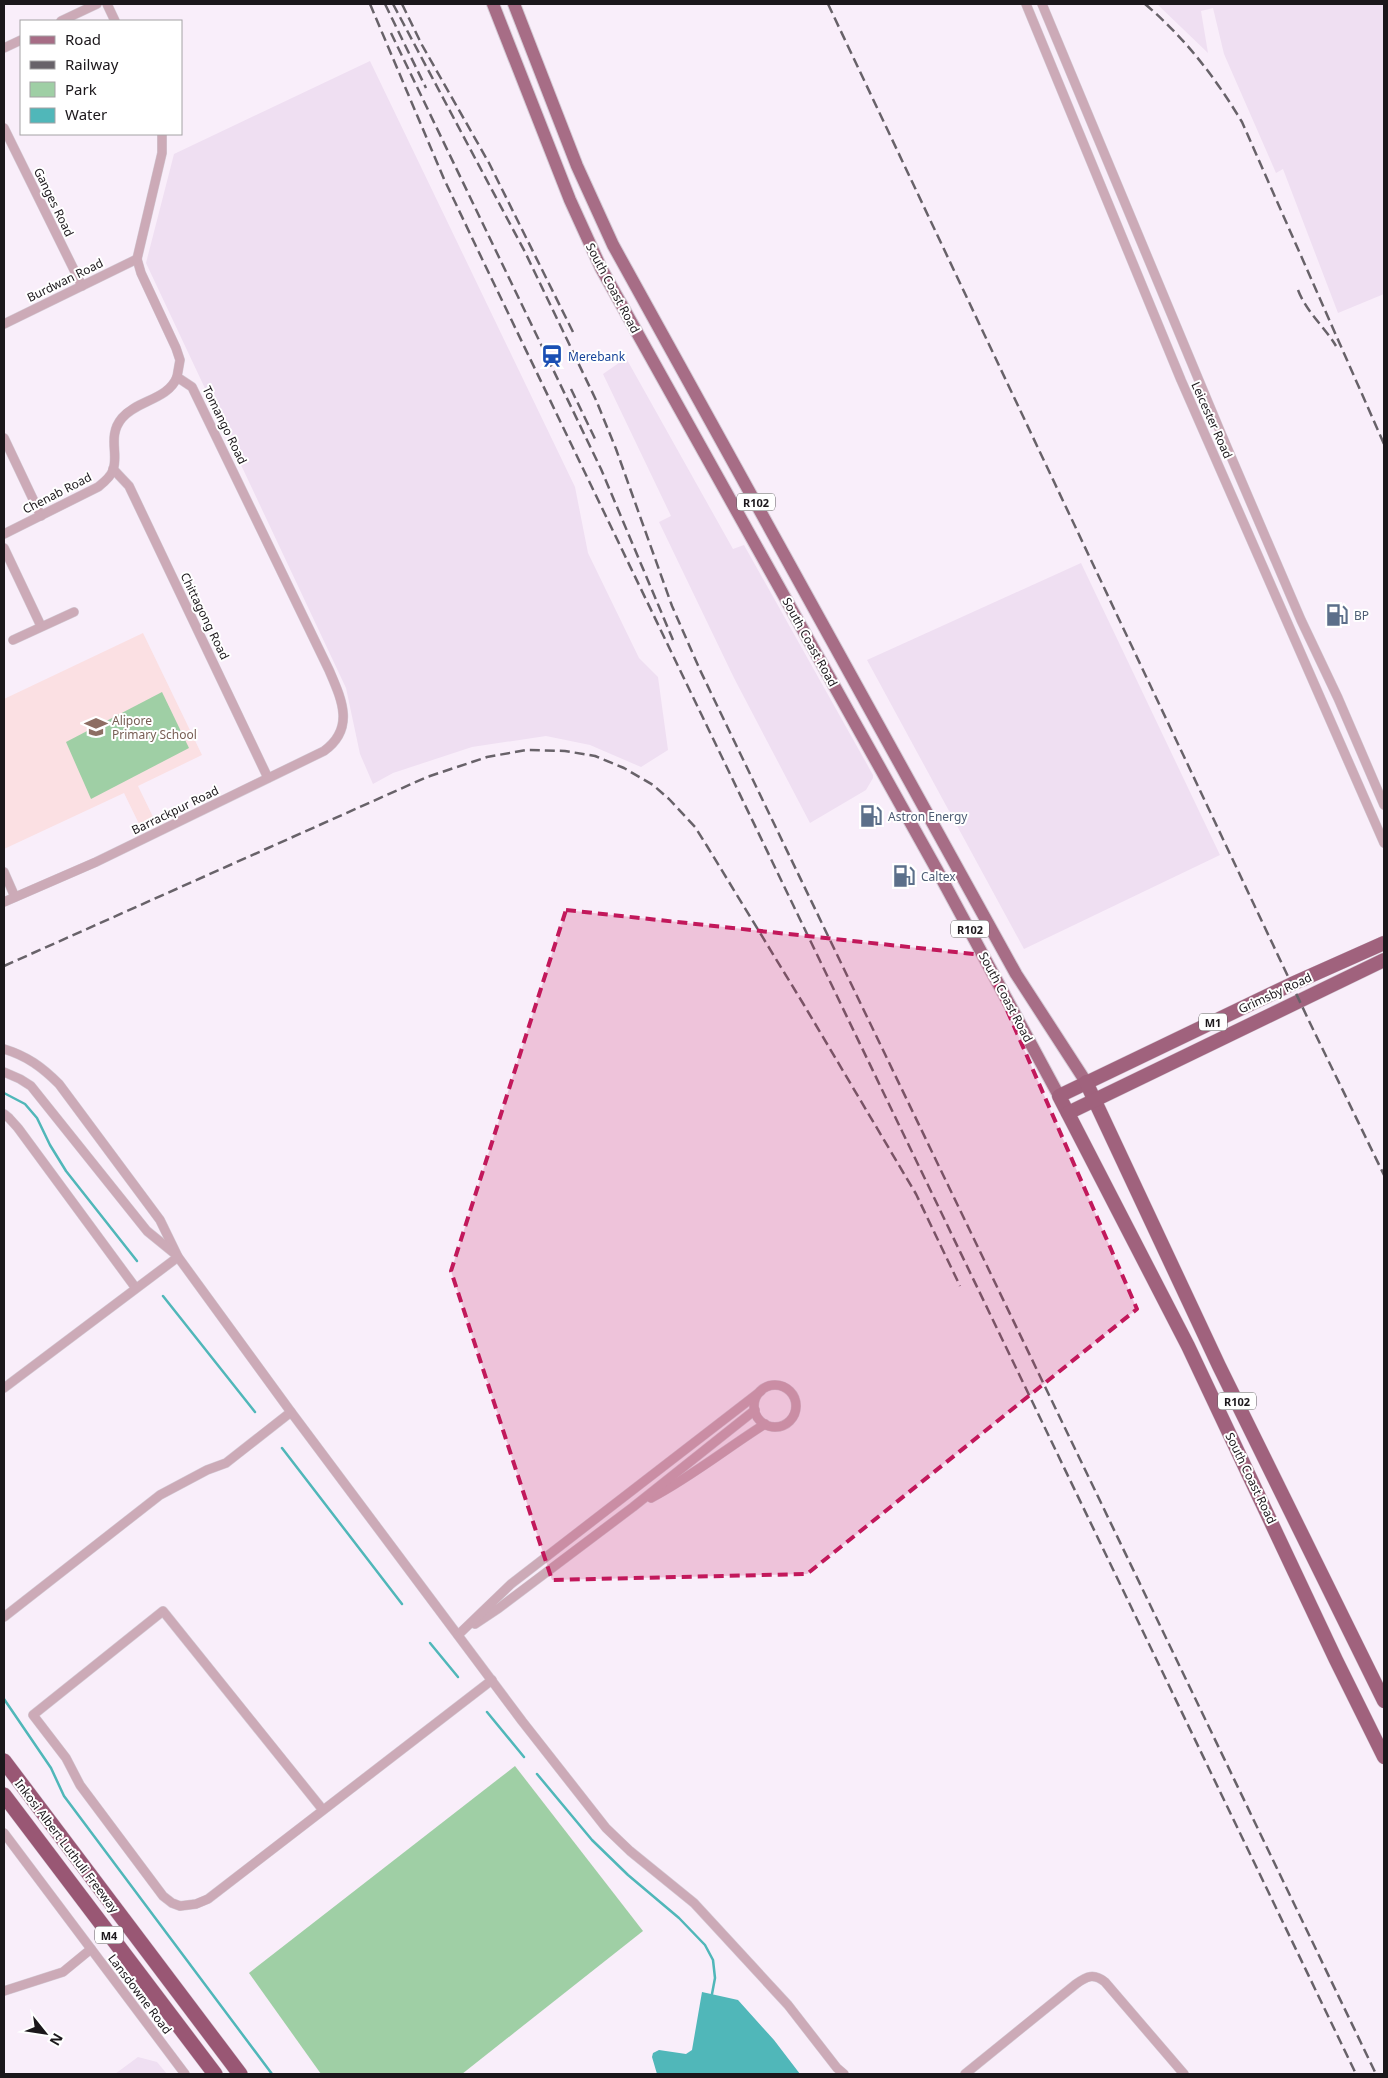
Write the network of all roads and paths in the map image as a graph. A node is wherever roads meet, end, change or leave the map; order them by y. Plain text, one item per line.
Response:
1 (97, 4) edge
2 (107, 4) edge
3 (484, 4) edge
4 (492, 4) edge
5 (514, 4) edge
6 (1026, 4) edge
7 (1042, 4) edge
8 (63, 20) edge
9 (115, 20) edge
10 (502, 28) junction
11 (20, 40) edge
12 (4, 48) edge
13 (558, 115) junction
14 (540, 124) junction
15 (4, 128) edge
16 (162, 135) edge
17 (1105, 157) junction
18 (1091, 162) junction
19 (137, 259) junction
20 (82, 286) junction
21 (4, 324) edge
22 (664, 335) junction
23 (644, 346) junction
24 (177, 377) junction
25 (4, 438) edge
26 (113, 470) junction
27 (41, 516) junction
28 (772, 532) junction
29 (4, 534) edge
30 (754, 541) junction
31 (4, 548) edge
32 (74, 612) dead end
33 (41, 626) junction
34 (829, 635) junction
35 (13, 640) dead end
36 (812, 646) junction
37 (851, 675) junction
38 (834, 685) junction
39 (343, 724) joint
40 (888, 741) junction
41 (870, 750) junction
42 (268, 778) junction
43 (1384, 805) edge
44 (943, 842) junction
45 (1384, 843) edge
46 (925, 848) junction
47 (4, 872) edge
48 (15, 897) junction
49 (4, 902) edge
50 (1384, 943) edge
51 (1384, 960) edge
52 (1035, 1004) junction
53 (1016, 1015) junction
54 (4, 1050) edge
55 (4, 1072) edge
56 (1086, 1082) junction
57 (1059, 1096) junction
58 (1095, 1099) junction
59 (1068, 1112) junction
60 (4, 1114) edge
61 (178, 1256) junction
62 (135, 1287) junction
63 (4, 1388) edge
64 (761, 1391) junction
65 (755, 1410) junction
66 (291, 1412) junction
67 (765, 1424) junction
68 (633, 1507) junction
69 (4, 1617) edge
70 (458, 1634) junction
71 (1358, 1650) junction
72 (1336, 1660) junction
73 (492, 1680) junction
74 (1384, 1701) edge
75 (1384, 1757) edge
76 (4, 1762) edge
77 (4, 1795) edge
78 (323, 1810) junction
79 (4, 1833) edge
80 (90, 1949) junction
81 (4, 1991) edge
82 (185, 2074) edge
83 (215, 2074) edge
84 (240, 2074) edge
85 (844, 2074) edge
86 (965, 2074) edge
87 (1184, 2074) edge

1 - 8 street
2 - 9 street
3 - 10 main road
4 - 10 main road, South Coast Road / R102
5 - 13 main road, South Coast Road / R102
6 - 18 street, Leicester Road
7 - 17 street, Leicester Road
10 - 14 main road, South Coast Road / R102
11 - 12 street
13 - 14 main road
13 - 22 main road, South Coast Road / R102
14 - 23 main road, South Coast Road / R102
15 - 20 street, Ganges Road
16 - 19 street
17 - 18 street
17 - 43 street, Leicester Road
18 - 45 street, Leicester Road
19 - 20 street, Burdwan Road
19 - 24 street
20 - 21 street, Burdwan Road
22 - 23 main road
22 - 28 main road, South Coast Road / R102
23 - 30 main road, South Coast Road / R102
24 - 26 street
24 - 39 street, Tomango Road
25 - 27 street
26 - 27 street, Chenab Road
26 - 42 street, Chittagong Road
27 - 29 street, Chenab Road
28 - 30 main road
28 - 34 main road, South Coast Road / R102
30 - 36 main road, South Coast Road / R102
31 - 33 street
32 - 33 street
33 - 35 street
34 - 36 main road
34 - 37 main road, South Coast Road / R102
36 - 38 main road, South Coast Road / R102
37 - 38 main road
37 - 40 main road, South Coast Road / R102
38 - 41 main road, South Coast Road / R102
39 - 42 street, Barrackpur Road
40 - 41 main road
40 - 44 main road, South Coast Road / R102
41 - 46 main road, South Coast Road / R102
42 - 48 street, Barrackpur Road
44 - 46 main road
44 - 52 main road, South Coast Road / R102
46 - 53 main road, South Coast Road / R102
47 - 48 street
48 - 49 street, Barrackpur Road
50 - 56 highway, Grimsby Road / M1
51 - 58 highway, Grimsby Road / M1
52 - 53 main road
52 - 56 main road, South Coast Road / R102
53 - 57 main road, South Coast Road / R102
54 - 61 street
55 - 61 street
56 - 57 highway, Grimsby Road / M1
56 - 58 highway, South Coast Road / R102
57 - 59 highway, South Coast Road / R102
58 - 59 highway, Grimsby Road / M1
58 - 71 highway, South Coast Road / R102
59 - 72 highway, South Coast Road / R102
60 - 62 street
61 - 62 street
61 - 66 street
62 - 63 street
64 - 65 street
64 - 67 street
64 - 70 street
65 - 67 street
65 - 68 street
66 - 69 street
66 - 70 street
67 - 68 street
68 - 70 street
70 - 73 street
71 - 72 highway
71 - 74 highway, South Coast Road / R102
72 - 75 highway, South Coast Road / R102
73 - 78 street
73 - 85 street
76 - 84 highway, Inkosi Albert Luthuli Freeway / M4
77 - 83 highway, Inkosi Albert Luthuli Freeway / M4
78 - 78 street
79 - 80 street, Lansdowne Road
80 - 81 street
80 - 82 street, Lansdowne Road
86 - 87 street

